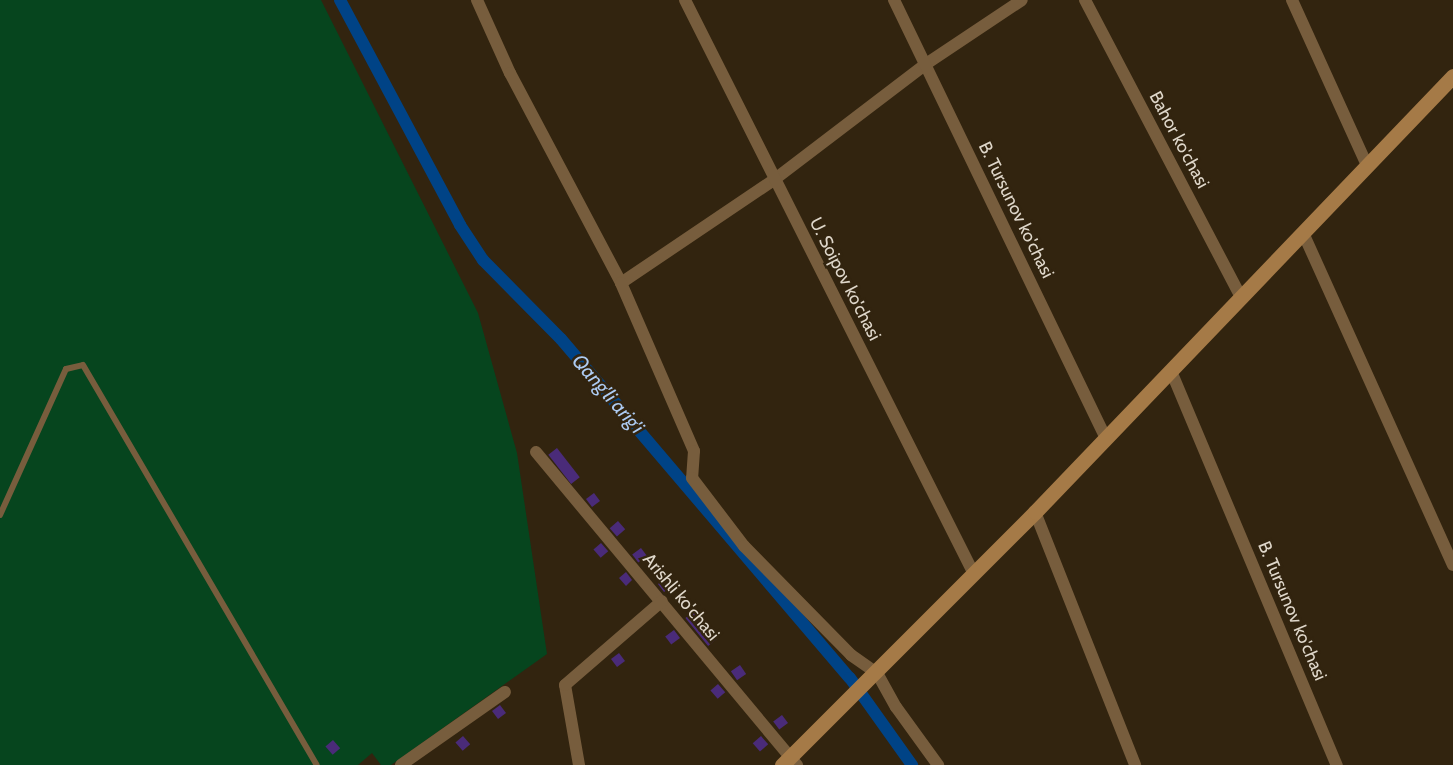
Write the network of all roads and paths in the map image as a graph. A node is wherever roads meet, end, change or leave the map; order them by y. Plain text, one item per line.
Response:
1 (477, 0) edge
2 (685, 0) edge
3 (894, 0) edge
4 (1022, 0) edge
5 (1085, 0) edge
6 (1292, 0) edge
7 (926, 64) junction
8 (1453, 76) edge
9 (1367, 165) junction
10 (775, 179) junction
11 (1304, 235) junction
12 (621, 283) junction
13 (1241, 297) junction
14 (1171, 371) junction
15 (1105, 436) junction
16 (536, 452) dead end
17 (1035, 512) junction
18 (0, 515) edge
19 (1453, 565) edge
20 (974, 574) junction
21 (662, 601) junction
22 (875, 675) junction
23 (505, 692) dead end
24 (790, 762) edge
25 (316, 765) edge
26 (401, 765) edge
27 (579, 765) edge
28 (938, 765) edge
29 (1135, 765) edge
30 (1337, 765) edge

1 - 12 street
2 - 10 street, U. Soipov ko'chasi
3 - 7 street, B. Tursunov ko'chasi
4 - 7 street
5 - 13 street, Bahor ko'chasi
6 - 9 street
7 - 10 street
7 - 15 street, B. Tursunov ko'chasi
8 - 9 street
9 - 11 street
10 - 12 street
10 - 20 street, U. Soipov ko'chasi
11 - 13 street
11 - 19 street
12 - 22 street
13 - 14 street
14 - 15 street
14 - 30 street, B. Tursunov ko'chasi
15 - 17 street
16 - 21 street, Arishli ko'chasi
17 - 20 street
17 - 29 street
18 - 25 lane
20 - 22 street
21 - 24 street, Arishli ko'chasi
21 - 27 street
22 - 24 street
22 - 28 street
23 - 26 street

